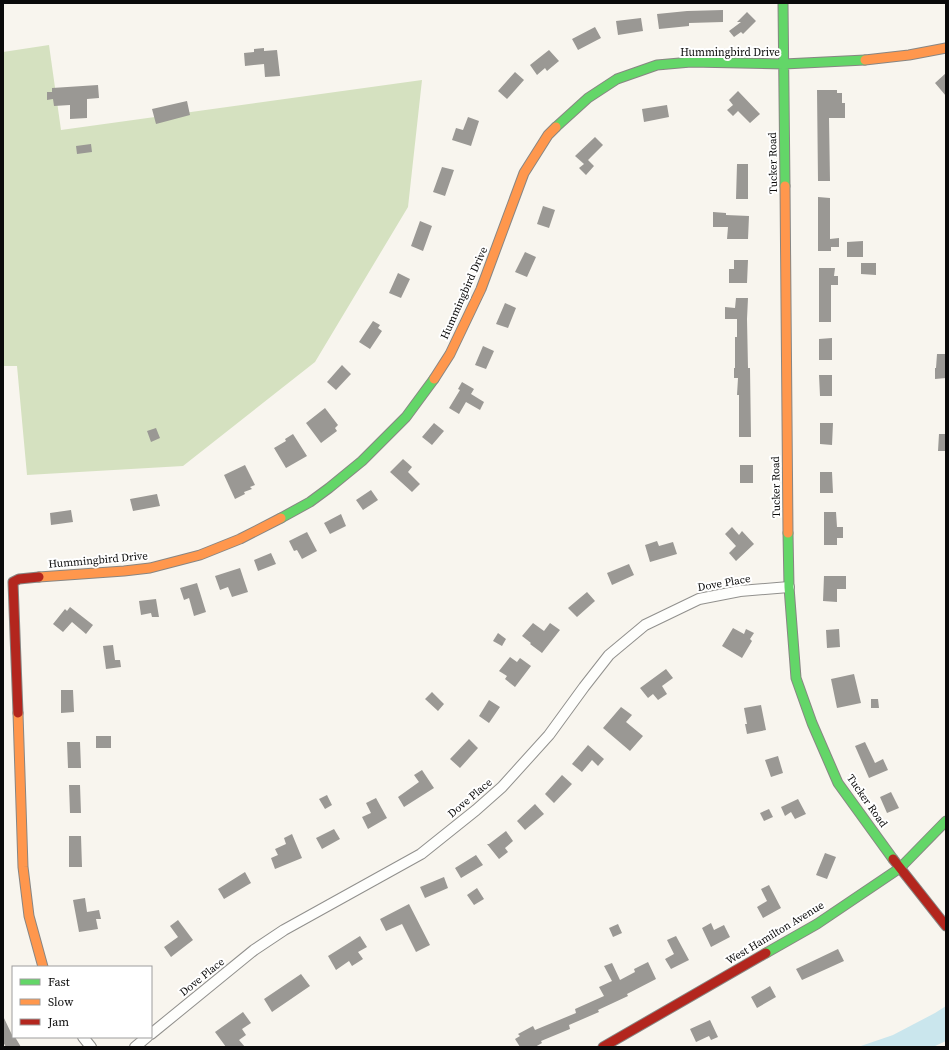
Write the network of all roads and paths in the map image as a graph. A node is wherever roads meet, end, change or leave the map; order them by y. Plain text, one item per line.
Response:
1 (783, 3) edge
2 (946, 48) edge
3 (784, 64) junction
4 (789, 587) junction
5 (946, 821) edge
6 (900, 868) junction
7 (946, 926) edge
8 (43, 966) edge
9 (152, 1033) edge
10 (84, 1038) edge
11 (146, 1038) edge
12 (91, 1047) edge
13 (135, 1047) edge
14 (603, 1047) edge

1 - 3 street, Tucker Road
2 - 3 street, Hummingbird Drive
3 - 4 street, Tucker Road
3 - 8 street, Hummingbird Drive
4 - 6 street, Tucker Road
4 - 9 street, Dove Place
5 - 6 street, West Hamilton Avenue
6 - 7 street, Tucker Road
6 - 14 street, West Hamilton Avenue
10 - 12 street
11 - 13 street

